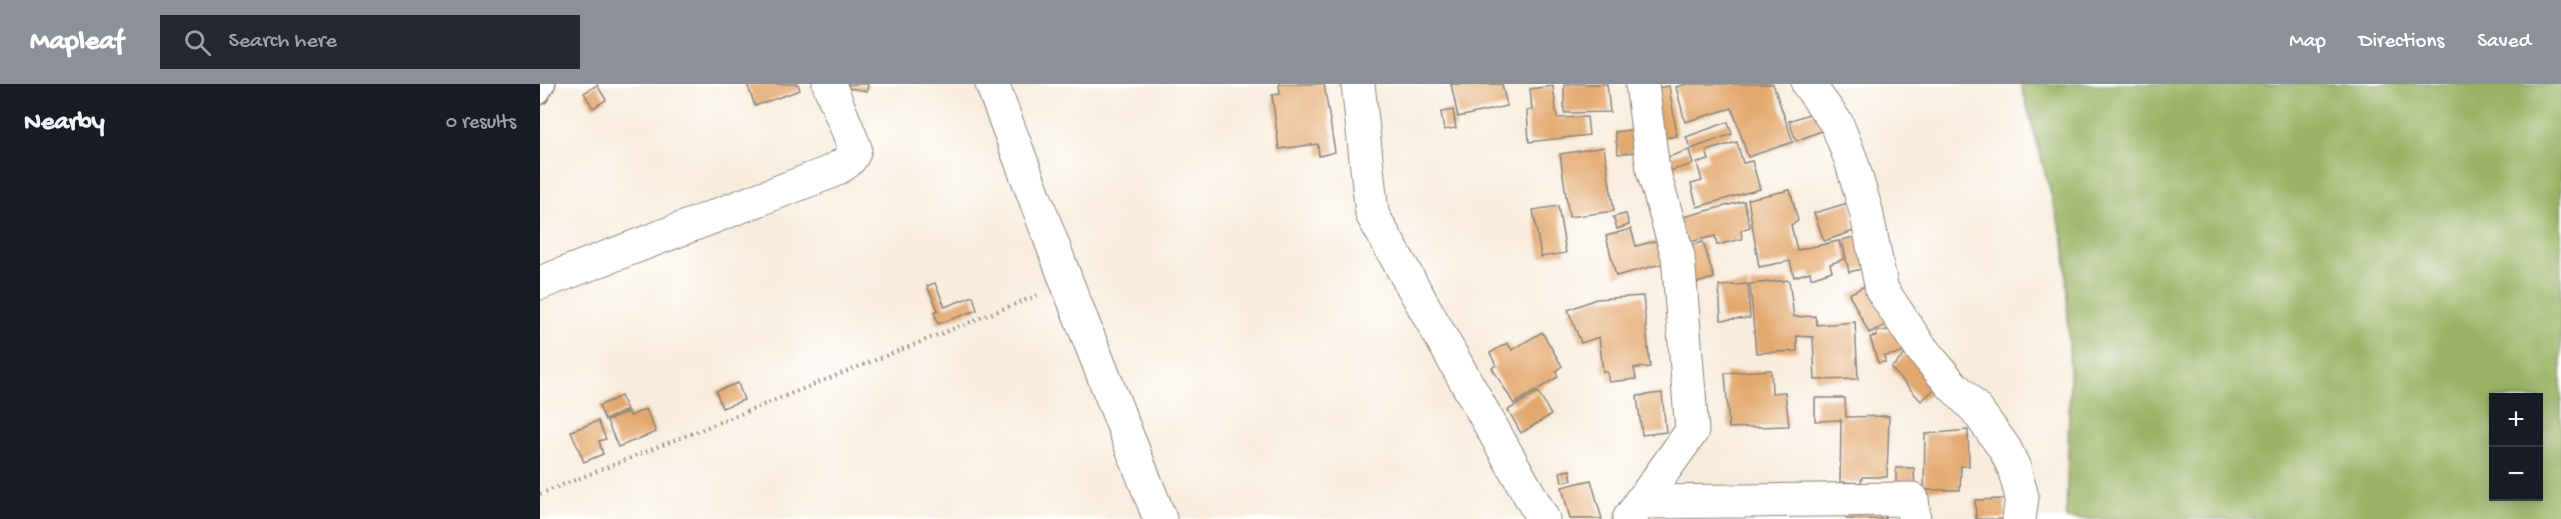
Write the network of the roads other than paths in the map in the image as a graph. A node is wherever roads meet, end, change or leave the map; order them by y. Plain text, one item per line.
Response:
1 (547, 84) edge
2 (829, 84) edge
3 (992, 84) edge
4 (1358, 84) edge
5 (1642, 84) edge
6 (1808, 84) edge
7 (540, 96) edge
8 (540, 284) edge
9 (1634, 511) edge
10 (1160, 519) edge
11 (1543, 519) edge
12 (1914, 519) edge
13 (2019, 519) edge

1 - 7 lane
2 - 8 street
3 - 10 street
4 - 11 street
5 - 9 street
6 - 13 street
9 - 12 street

